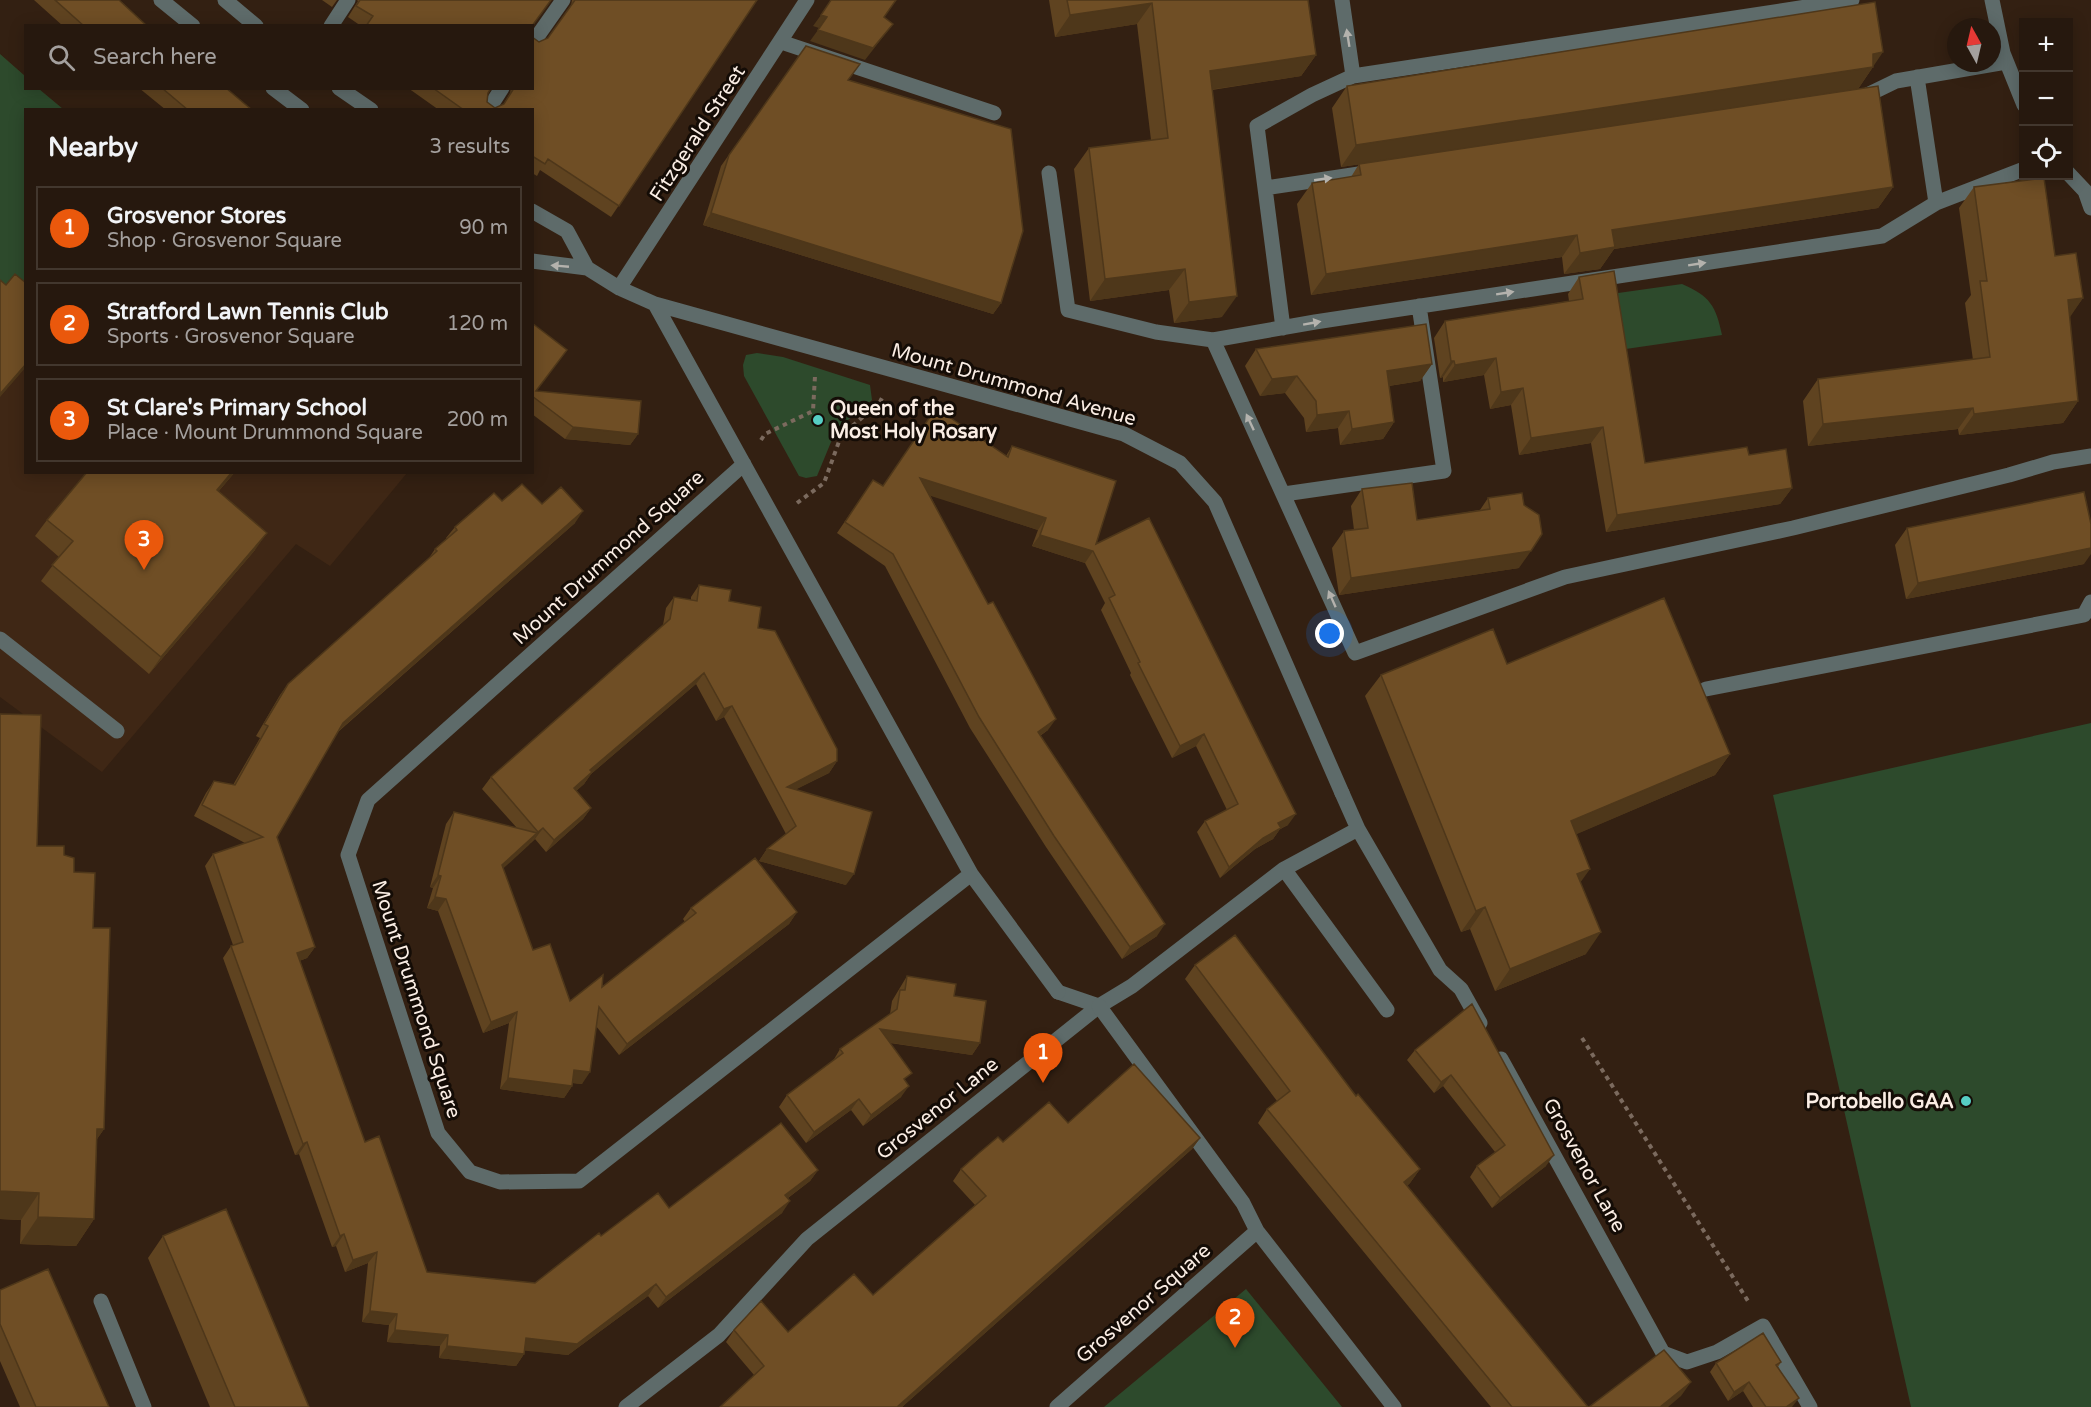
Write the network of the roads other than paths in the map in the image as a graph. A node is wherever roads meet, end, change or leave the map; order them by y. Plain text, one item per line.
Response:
1 (161, 0) edge
2 (225, 0) edge
3 (348, 0) edge
4 (562, 0) edge
5 (807, 0) edge
6 (1342, 0) edge
7 (1852, 0) edge
8 (1992, 0) edge
9 (191, 24) edge
10 (254, 24) edge
11 (332, 24) edge
12 (534, 41) edge
13 (782, 42) junction
14 (2006, 62) junction
15 (1353, 76) junction
16 (1917, 77) junction
17 (342, 90) edge
18 (501, 90) edge
19 (283, 92) edge
20 (2019, 93) edge
21 (1850, 100) edge
22 (300, 108) edge
23 (368, 108) edge
24 (489, 108) edge
25 (994, 113) dead end
26 (1382, 170) edge
27 (2019, 171) edge
28 (1049, 173) dead end
29 (2073, 178) edge
30 (1265, 188) junction
31 (1936, 203) junction
32 (2091, 208) edge
33 (534, 212) edge
34 (534, 261) edge
35 (587, 268) junction
36 (619, 288) junction
37 (655, 304) junction
38 (1419, 306) junction
39 (1284, 328) junction
40 (1213, 340) junction
41 (2091, 456) edge
42 (744, 464) junction
43 (1284, 494) junction
44 (2091, 602) edge
45 (0, 639) edge
46 (1706, 689) dead end
47 (117, 731) dead end
48 (1342, 793) joint
49 (1358, 829) junction
50 (1284, 870) junction
51 (971, 874) junction
52 (1099, 1006) junction
53 (1387, 1010) dead end
54 (1257, 1231) junction
55 (100, 1301) dead end
56 (144, 1407) edge
57 (626, 1407) edge
58 (1058, 1407) edge
59 (1394, 1407) edge
60 (1810, 1407) edge

1 - 9 street
2 - 10 street
3 - 11 street
4 - 12 street
5 - 13 street, Fitzgerald Street
15 -> 6 street
7 - 15 street
8 - 14 street
13 - 25 street
13 - 36 street, Fitzgerald Street
14 - 16 street
14 - 20 street
15 - 30 street
16 - 21 street
16 - 31 street
17 - 23 street
18 - 24 street
19 - 22 street
30 -> 26 street
27 - 31 street
28 - 40 street
29 - 32 street
30 - 39 street
38 -> 31 street
33 - 35 street, Mount Drummond Avenue
35 -> 34 street, Mount Drummond Avenue
35 - 36 street, Mount Drummond Avenue
36 - 37 street, Mount Drummond Avenue
37 - 42 street
37 - 48 street, Mount Drummond Avenue
39 -> 38 street
38 - 43 street
39 - 40 street
43 -> 40 street
41 -> 43 street
42 - 51 street
42 - 51 street, Mount Drummond Square
44 - 46 street
45 - 47 street
48 - 49 street, Grosvenor Lane
49 - 50 street, Grosvenor Lane
49 - 60 street, Grosvenor Lane
50 - 52 street, Grosvenor Lane
50 - 53 street
51 - 52 street
52 - 54 street
52 - 57 street, Grosvenor Lane
54 - 58 street, Grosvenor Square
54 - 59 street
55 - 56 street

